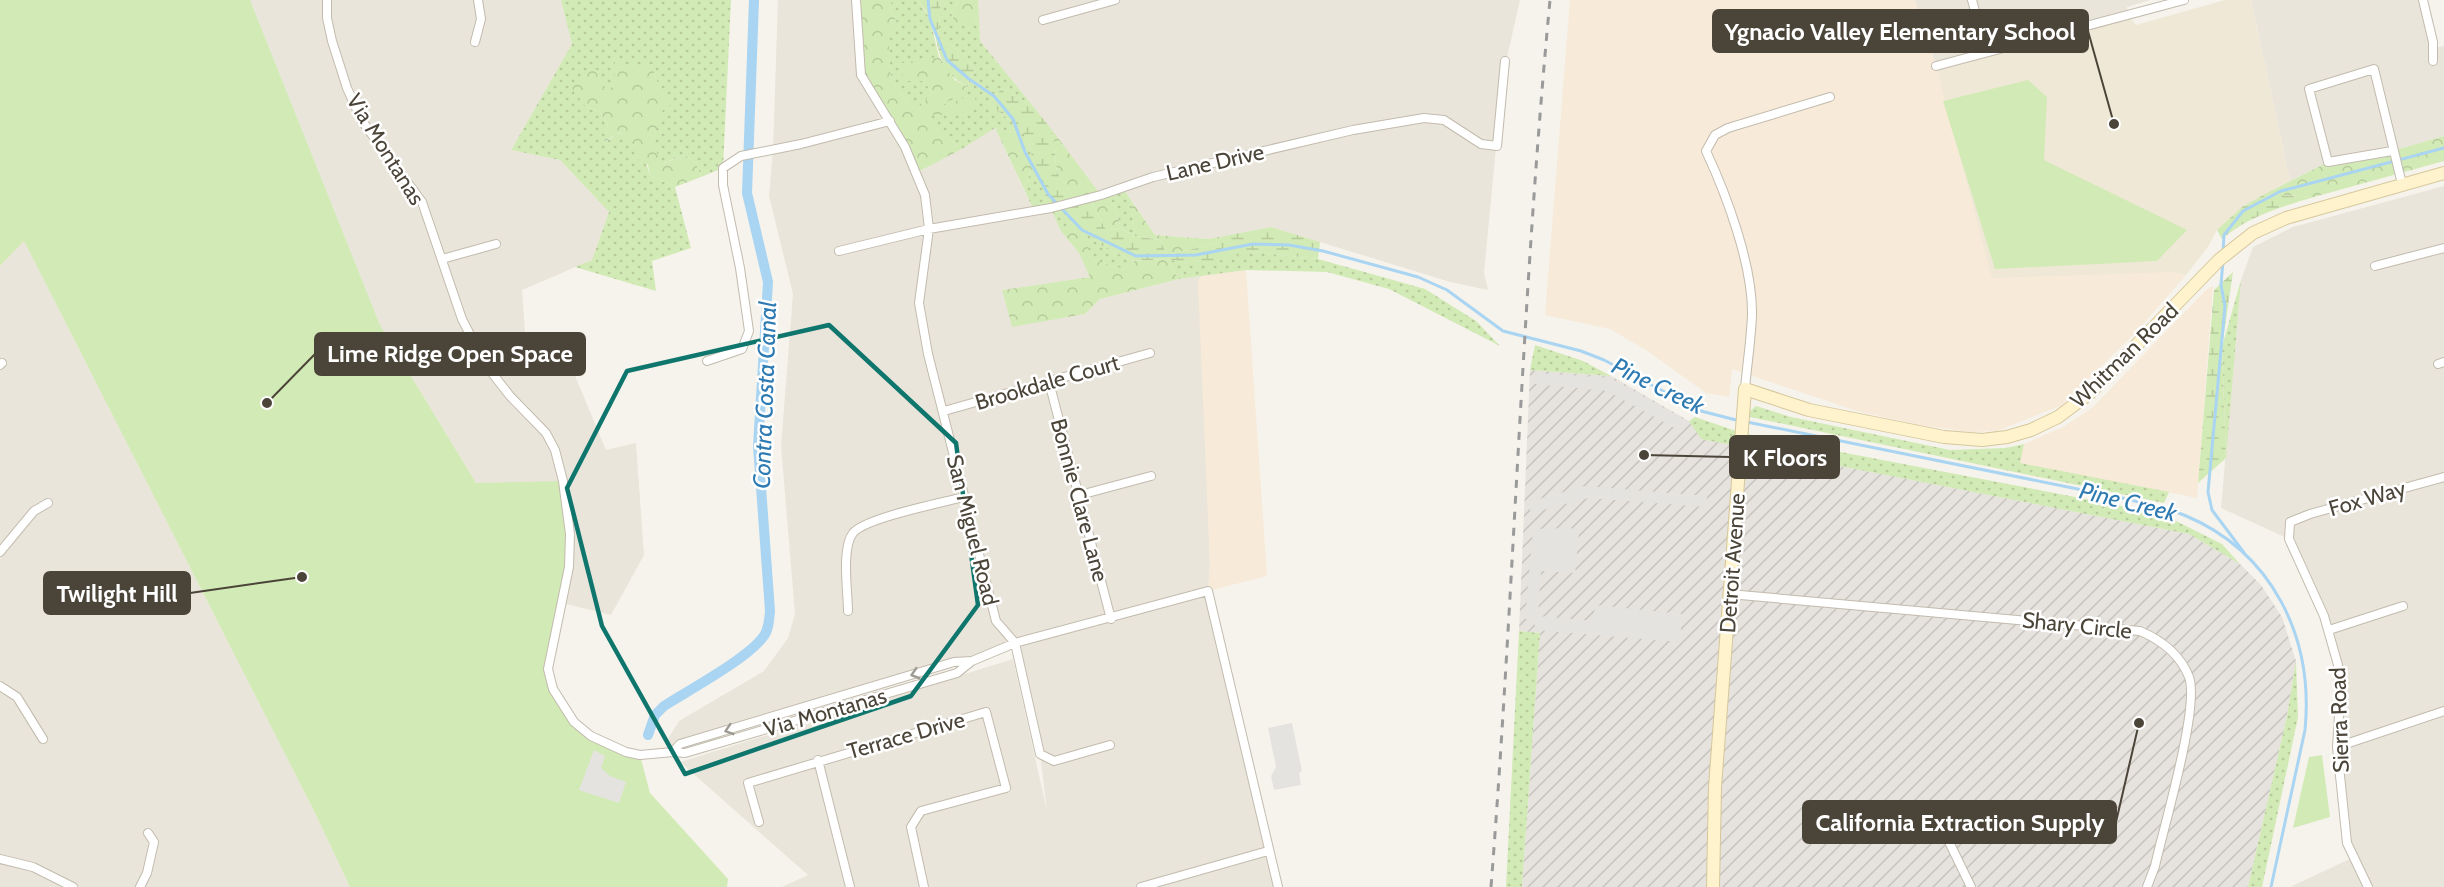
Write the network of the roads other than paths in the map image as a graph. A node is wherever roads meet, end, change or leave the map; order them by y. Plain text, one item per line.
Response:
1 (327, 0) edge
2 (478, 0) edge
3 (856, 0) edge
4 (1115, 0) edge
5 (1972, 0) edge
6 (2423, 0) edge
7 (2180, 1) edge
8 (1044, 20) dead end
9 (475, 42) dead end
10 (1986, 52) junction
11 (1505, 60) dead end
12 (2433, 61) dead end
13 (1936, 66) dead end
14 (1830, 97) dead end
15 (890, 121) junction
16 (2392, 151) junction
17 (2444, 173) edge
18 (2400, 179) junction
19 (929, 229) junction
20 (496, 244) dead end
21 (2444, 248) edge
22 (839, 251) dead end
23 (442, 259) junction
24 (2375, 266) dead end
25 (1150, 353) dead end
26 (706, 361) dead end
27 (1049, 382) junction
28 (1745, 389) junction
29 (944, 411) junction
30 (1151, 476) dead end
31 (2444, 477) edge
32 (1080, 495) junction
33 (964, 497) junction
34 (48, 503) dead end
35 (2290, 522) joint
36 (0, 552) edge
37 (1730, 594) junction
38 (2403, 606) dead end
39 (848, 612) dead end
40 (1111, 619) junction
41 (2329, 630) junction
42 (1015, 643) junction
43 (0, 686) edge
44 (2444, 711) edge
45 (43, 739) dead end
46 (1110, 745) dead end
47 (2337, 747) junction
48 (818, 760) junction
49 (1933, 809) dead end
50 (759, 822) dead end
51 (148, 833) dead end
52 (1268, 851) junction
53 (0, 859) edge
54 (73, 887) edge
55 (140, 887) edge
56 (850, 887) edge
57 (924, 887) edge
58 (1141, 887) edge
59 (1278, 887) edge
60 (1713, 887) edge
61 (1971, 887) edge
62 (2147, 887) edge
63 (2367, 887) edge

1 - 23 street, Via Montanas
2 - 9 street
3 - 15 street, San Miguel Road
4 - 8 street
5 - 10 street
6 - 12 street
7 - 10 street
10 - 13 street
11 - 19 street, Lane Drive
14 - 28 street, Detroit Avenue
15 - 19 street, San Miguel Road
15 - 26 street
16 - 16 street
16 - 18 street
17 - 18 street, Whitman Road
18 - 28 street, Whitman Road
19 - 22 street, Lane Drive
19 - 29 street, San Miguel Road
20 - 23 street
21 - 24 street
23 - 42 street, Via Montanas
25 - 27 street, Brookdale Court
27 - 29 street, Brookdale Court
27 - 32 street, Bonnie Clare Lane
28 - 37 street, Detroit Avenue
29 - 33 street, San Miguel Road
30 - 32 street
31 - 35 street, Fox Way
32 - 40 street, Bonnie Clare Lane
33 - 39 street
33 - 42 street, San Miguel Road
34 - 36 street
35 - 41 street, Sierra Road
37 - 60 street, Detroit Avenue
37 - 62 street, Shary Circle
38 - 41 street
40 - 42 street
40 - 52 street
41 - 47 street, Sierra Road
42 - 46 street
43 - 45 street
44 - 47 street
47 - 63 street, Sierra Road
48 - 50 street
48 - 56 street, Terrace Drive
48 - 57 street, Terrace Drive
49 - 61 street
51 - 55 street
52 - 58 street
52 - 59 street
53 - 54 street

